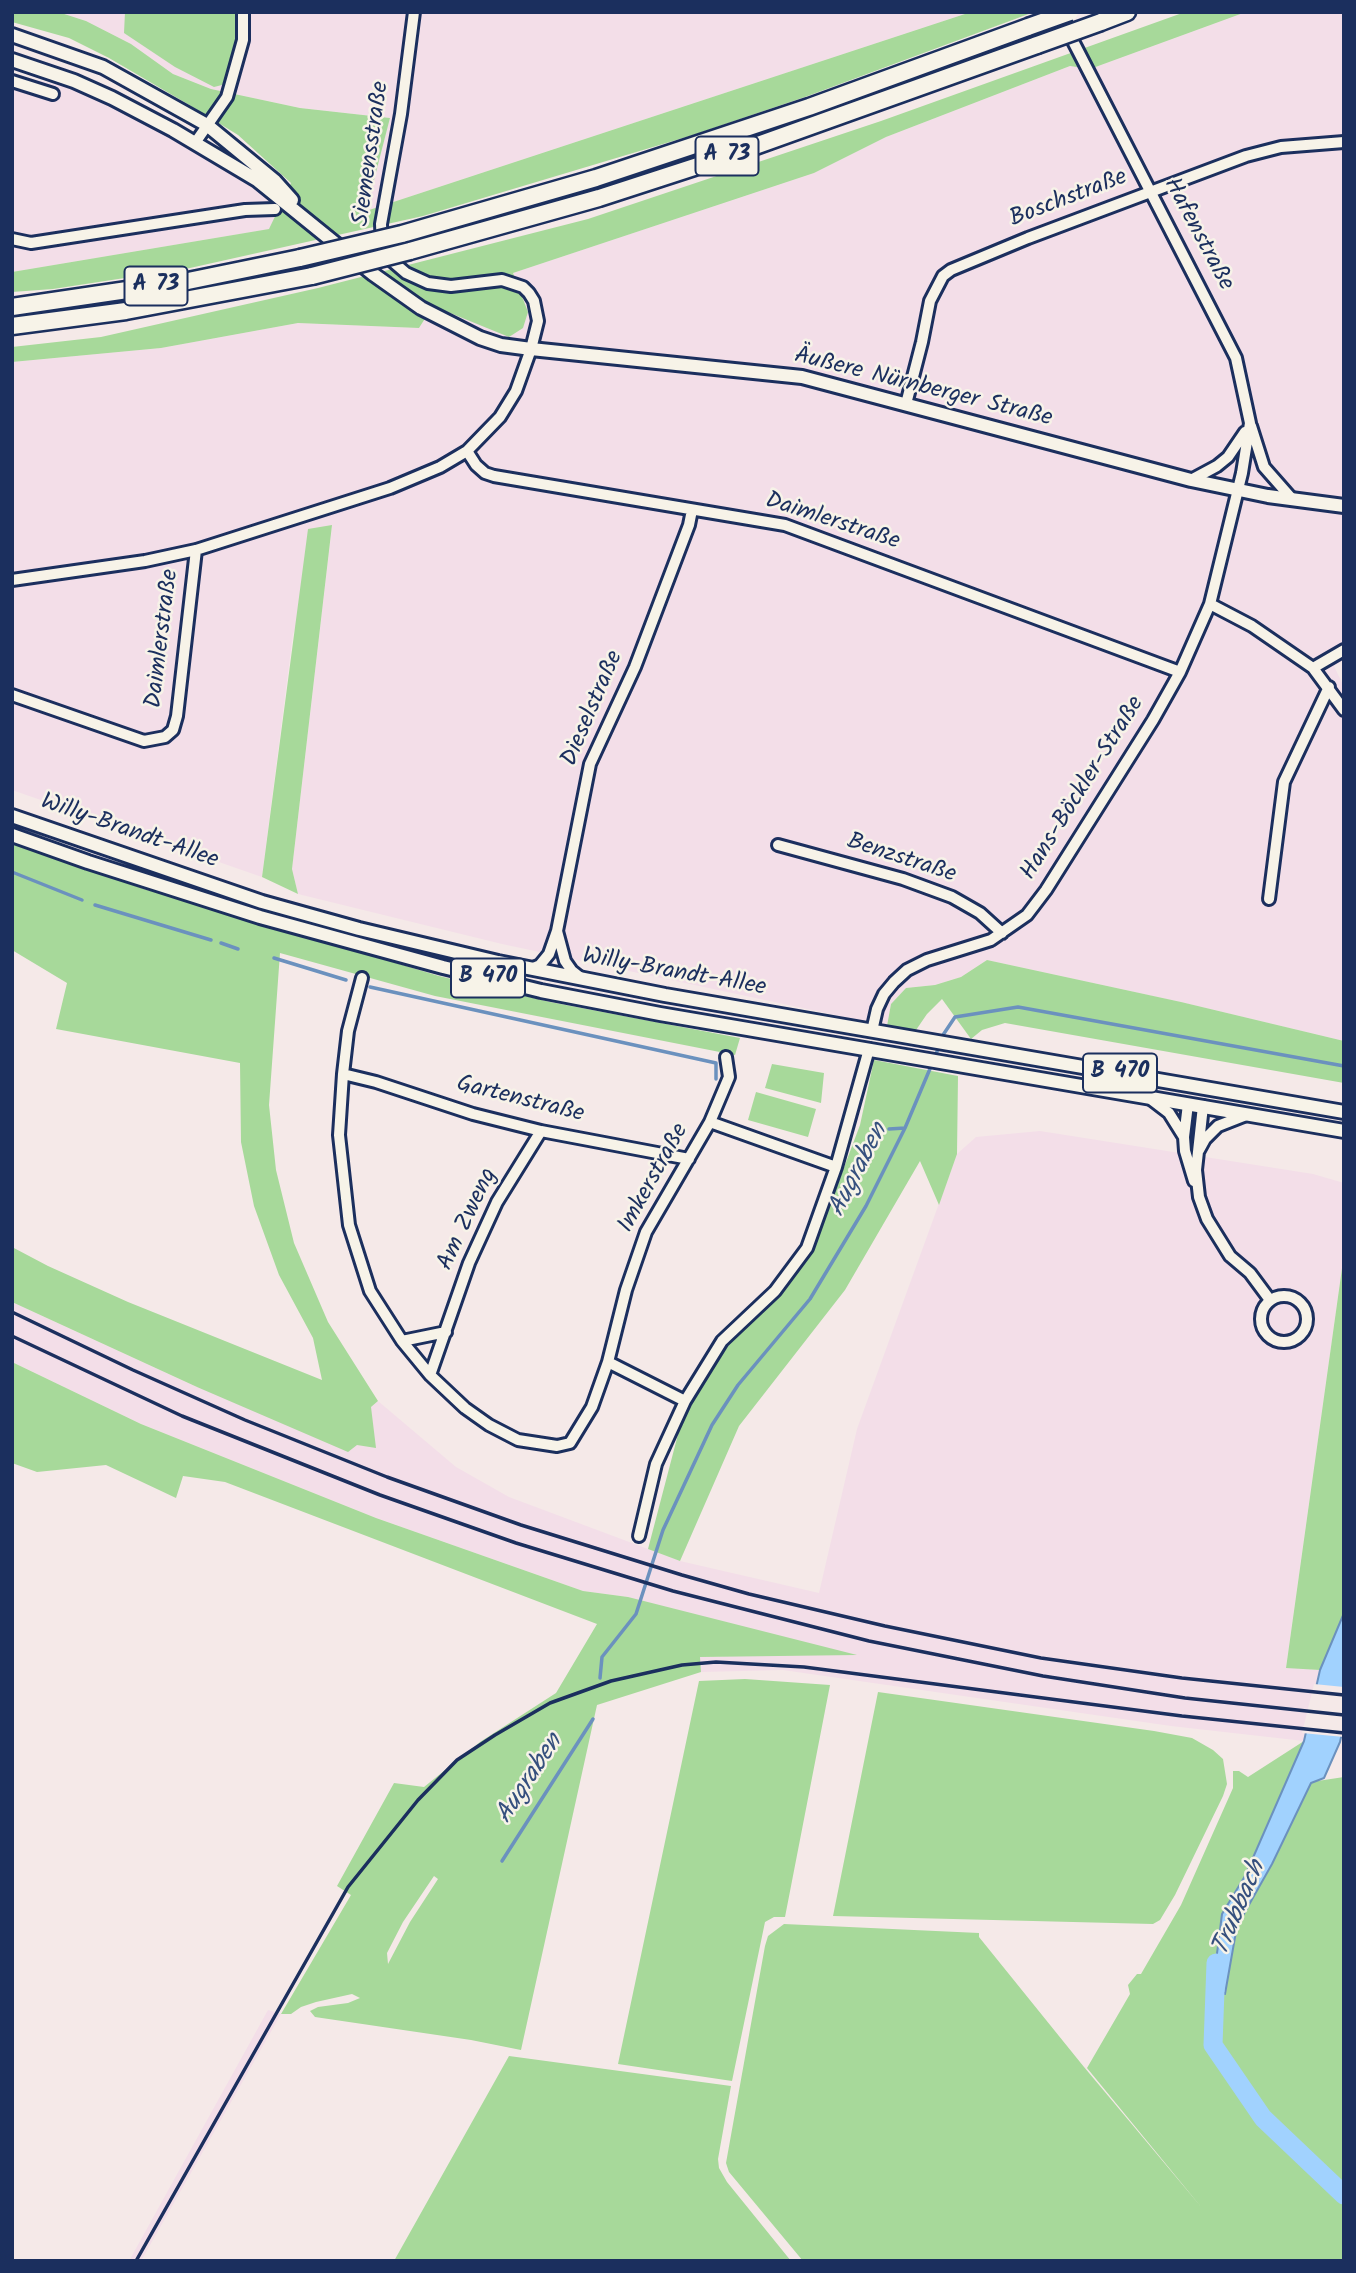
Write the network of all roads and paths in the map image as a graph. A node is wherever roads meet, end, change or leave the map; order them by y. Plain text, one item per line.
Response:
1 (243, 12) edge
2 (414, 12) edge
3 (1058, 12) edge
4 (1070, 12) edge
5 (1127, 12) edge
6 (13, 35) edge
7 (12, 60) edge
8 (12, 81) edge
9 (53, 94) dead end
10 (207, 125) junction
11 (1344, 142) edge
12 (195, 143) junction
13 (1151, 192) junction
14 (275, 209) dead end
15 (313, 223) junction
16 (12, 239) edge
17 (12, 307) edge
18 (12, 326) edge
19 (531, 349) junction
20 (906, 404) junction
21 (1250, 423) junction
22 (467, 451) junction
23 (1191, 480) junction
24 (1238, 490) junction
25 (1293, 500) junction
26 (1344, 506) edge
27 (692, 509) junction
28 (197, 550) junction
29 (12, 580) edge
30 (1210, 604) junction
31 (1344, 650) edge
32 (1314, 668) junction
33 (1180, 672) junction
34 (1329, 687) junction
35 (12, 695) edge
36 (1344, 710) edge
37 (12, 816) edge
38 (12, 835) edge
39 (778, 845) dead end
40 (1269, 898) dead end
41 (557, 931) junction
42 (1002, 933) junction
43 (531, 969) junction
44 (362, 978) dead end
45 (582, 979) junction
46 (872, 1031) junction
47 (869, 1049) junction
48 (726, 1057) dead end
49 (342, 1074) junction
50 (1191, 1086) junction
51 (1206, 1088) junction
52 (1146, 1097) junction
53 (1188, 1104) junction
54 (1203, 1107) junction
55 (1344, 1112) edge
56 (1248, 1115) junction
57 (710, 1122) junction
58 (541, 1130) junction
59 (1344, 1131) edge
60 (1184, 1137) junction
61 (1198, 1152) junction
62 (689, 1160) junction
63 (836, 1167) junction
64 (1197, 1187) junction
65 (1270, 1300) junction
66 (446, 1332) junction
67 (402, 1340) junction
68 (608, 1362) junction
69 (430, 1375) junction
70 (685, 1401) junction
71 (639, 1536) dead end

1 - 10 street
2 - 19 street, Siemensstraße
3 - 13 street, Hafenstraße
4 - 17 highway, A 73, bridge
5 - 18 highway, A 73, bridge
6 - 10 main road, Äußere Nürnberger Straße
7 - 12 main road, Äußere Nürnberger Straße
8 - 9 street
10 - 12 street
10 - 15 main road, Äußere Nürnberger Straße
11 - 13 street, Boschstraße
12 - 15 main road, Äußere Nürnberger Straße
13 - 20 street, Boschstraße
13 - 21 street, Hafenstraße
14 - 16 street
15 - 19 main road, Äußere Nürnberger Straße
19 - 20 main road, Äußere Nürnberger Straße
19 - 22 street, Daimlerstraße
20 - 23 main road, Äußere Nürnberger Straße
21 - 23 street
21 - 24 street, Hafenstraße
21 - 25 street
22 - 27 street, Daimlerstraße
22 - 28 street, Daimlerstraße
23 - 24 main road, Äußere Nürnberger Straße
24 - 25 main road, Äußere Nürnberger Straße
24 - 30 street, Hans-Böckler-Straße
25 - 26 main road, Äußere Nürnberger Straße
27 - 33 street, Daimlerstraße
27 - 41 street, Dieselstraße
28 - 29 street, Daimlerstraße
28 - 35 street, Daimlerstraße
30 - 32 street
30 - 33 street, Hans-Böckler-Straße
31 - 32 street
32 - 34 street
33 - 42 street, Hans-Böckler-Straße
34 - 36 street
34 - 40 street
37 - 43 main road, Willy-Brandt-Allee / B 470
38 - 47 main road, Willy-Brandt-Allee / B 470
39 - 42 street, Benzstraße
41 - 43 street, Dieselstraße
41 - 45 street, Dieselstraße
42 - 46 street, Hans-Böckler-Straße
43 - 45 main road, Willy-Brandt-Allee / B 470
44 - 49 street, Imkerstraße
45 - 46 main road, Willy-Brandt-Allee / B 470
46 - 47 main road
46 - 50 main road, Willy-Brandt-Allee / B 470
47 - 52 main road, Willy-Brandt-Allee / B 470
47 - 63 street
48 - 57 street, Imkerstraße
49 - 58 street, Gartenstraße
49 - 67 street, Imkerstraße
50 - 51 main road, Willy-Brandt-Allee / B 470
50 - 53 main road
51 - 54 main road
51 - 55 main road, Willy-Brandt-Allee / B 470
52 - 53 main road, Willy-Brandt-Allee / B 470
52 - 60 street
53 - 54 main road, Willy-Brandt-Allee / B 470
53 - 60 street
54 - 56 main road, Willy-Brandt-Allee / B 470
54 - 61 street
56 - 59 main road, Willy-Brandt-Allee / B 470
56 - 61 street
57 - 62 street, Imkerstraße
57 - 63 street
58 - 62 street, Gartenstraße
58 - 66 street, Am Zweng
60 - 64 street
61 - 64 street
62 - 68 street, Imkerstraße
63 - 70 street
64 - 65 street
65 - 65 street
66 - 67 street
66 - 69 street, Am Zweng
67 - 69 street, Imkerstraße
68 - 69 street, Imkerstraße
68 - 70 street
70 - 71 street

